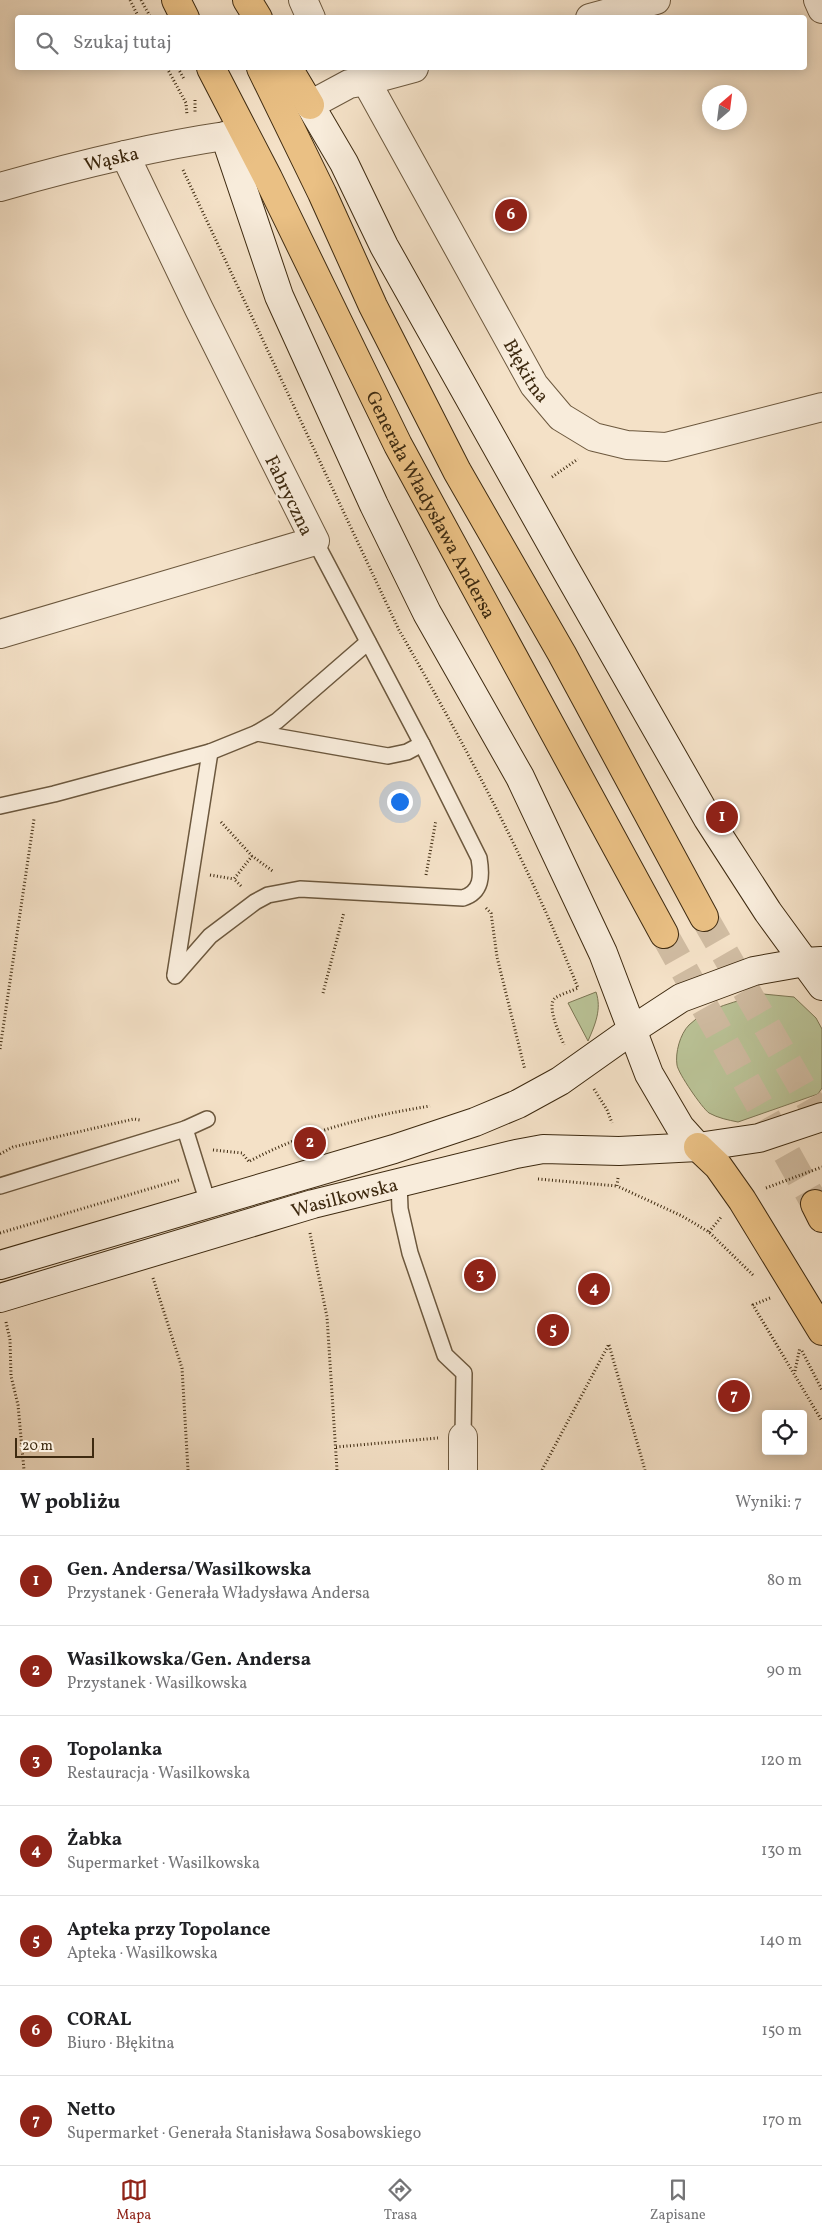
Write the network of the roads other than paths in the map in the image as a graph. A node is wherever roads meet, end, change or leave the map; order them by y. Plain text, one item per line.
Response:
1 (176, 0) edge
2 (228, 0) edge
3 (247, 0) edge
4 (303, 0) edge
5 (656, 0) edge
6 (818, 0) edge
7 (822, 8) edge
8 (182, 15) edge
9 (236, 15) edge
10 (256, 15) edge
11 (310, 15) edge
12 (601, 15) edge
13 (212, 70) edge
14 (262, 70) edge
15 (289, 70) edge
16 (401, 70) edge
17 (193, 76) edge
18 (351, 78) edge
19 (310, 105) junction
20 (225, 136) junction
21 (125, 155) junction
22 (0, 187) edge
23 (822, 407) edge
24 (314, 541) junction
25 (0, 634) edge
26 (368, 642) junction
27 (257, 734) junction
28 (422, 744) junction
29 (210, 752) junction
30 (0, 806) edge
31 (704, 917) tunnel mouth
32 (664, 934) tunnel mouth
33 (813, 961) edge
34 (822, 986) edge
35 (632, 1030) junction
36 (822, 1117) edge
37 (207, 1119) dead end
38 (185, 1129) junction
39 (698, 1147) junction
40 (399, 1183) junction
41 (0, 1186) edge
42 (208, 1203) junction
43 (0, 1265) edge
44 (7, 1313) edge
45 (822, 1331) edge
46 (463, 1437) joint
47 (463, 1470) edge

1 - 8 highway
2 - 9 highway
3 - 10 highway
4 - 11 main road
5 - 12 main road
6 - 7 main road
13 - 32 highway, Generała Władysława Andersa
14 - 31 highway, Generała Władysława Andersa
15 - 19 highway
16 - 18 main road
17 - 20 highway
18 - 19 main road
18 - 23 main road, Błękitna
19 - 33 main road
20 - 21 main road, Wąska
20 - 35 main road
21 - 22 main road, Wąska
21 - 24 main road, Fabryczna
24 - 25 main road, Fabryczna
24 - 26 lane
26 - 27 lane
26 - 28 lane
27 - 28 lane
27 - 29 lane
28 - 29 lane
29 - 30 lane
33 - 34 main road
33 - 35 main road, Wasilkowska
35 - 39 main road
35 - 42 main road, Wasilkowska
36 - 39 main road, Wasilkowska
37 - 38 lane
38 - 41 lane
38 - 42 lane
39 - 40 main road, Wasilkowska
39 - 45 highway
40 - 44 main road, Wasilkowska
40 - 46 lane
42 - 43 main road, Wasilkowska
46 - 47 main road

